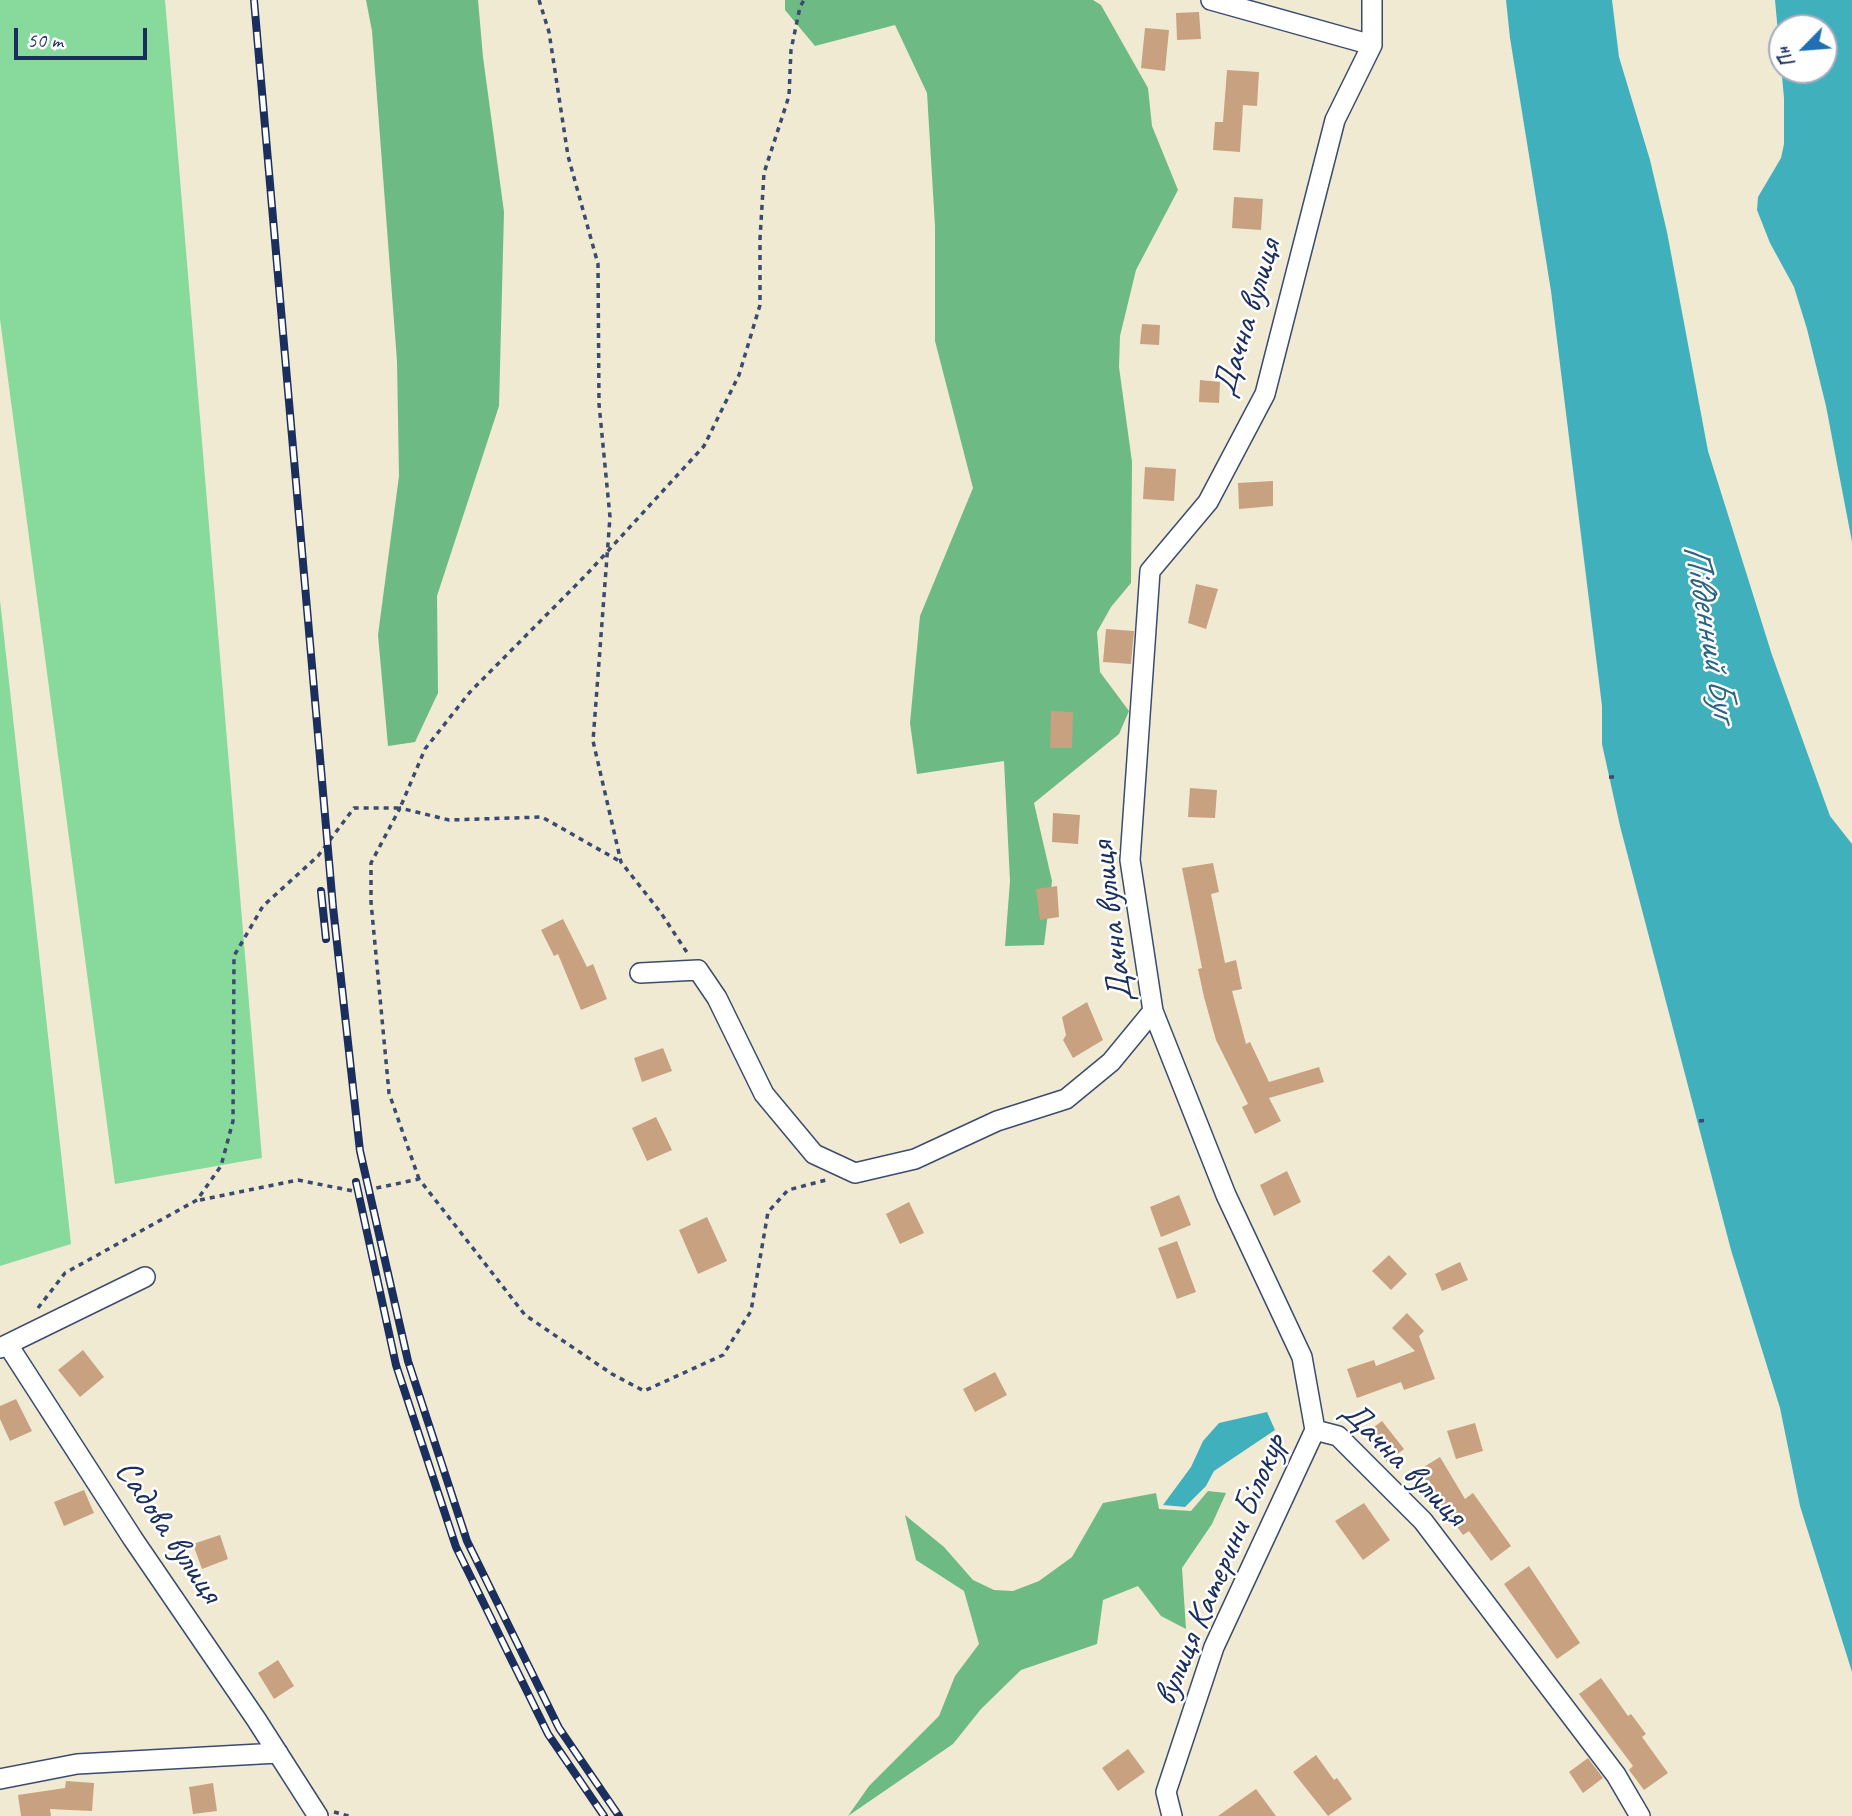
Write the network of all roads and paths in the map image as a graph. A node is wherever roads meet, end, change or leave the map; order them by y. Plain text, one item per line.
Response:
1 (539, 0) edge
2 (804, 0) edge
3 (1211, 0) edge
4 (1372, 0) edge
5 (1372, 45) junction
6 (606, 553) junction
7 (1609, 777) dead end
8 (1619, 777) dead end
9 (400, 808) junction
10 (621, 862) junction
11 (698, 970) junction
12 (640, 973) dead end
13 (1153, 1011) junction
14 (1709, 1120) dead end
15 (1699, 1121) dead end
16 (855, 1173) junction
17 (419, 1180) junction
18 (197, 1200) junction
19 (145, 1277) dead end
20 (33, 1314) dead end
21 (4, 1347) edge
22 (1315, 1430) junction
23 (278, 1753) junction
24 (0, 1779) edge
25 (318, 1816) edge
26 (1172, 1816) edge
27 (1640, 1816) edge

1 - 6 path
2 - 6 path
3 - 5 street
4 - 5 street
5 - 13 street, Дачна вулиця
6 - 9 path
6 - 10 path
7 - 8 path
9 - 10 path
9 - 17 path
9 - 18 path
10 - 11 path
11 - 12 street
11 - 16 street
13 - 16 street
13 - 22 street, Дачна вулиця
14 - 15 path
16 - 17 path
17 - 18 path
18 - 20 path
19 - 21 street, Садова вулиця
21 - 23 street, Садова вулиця
22 - 26 street, вулиця Катерини Білокур
22 - 27 street, Дачна вулиця
23 - 24 street
23 - 25 street, Садова вулиця

